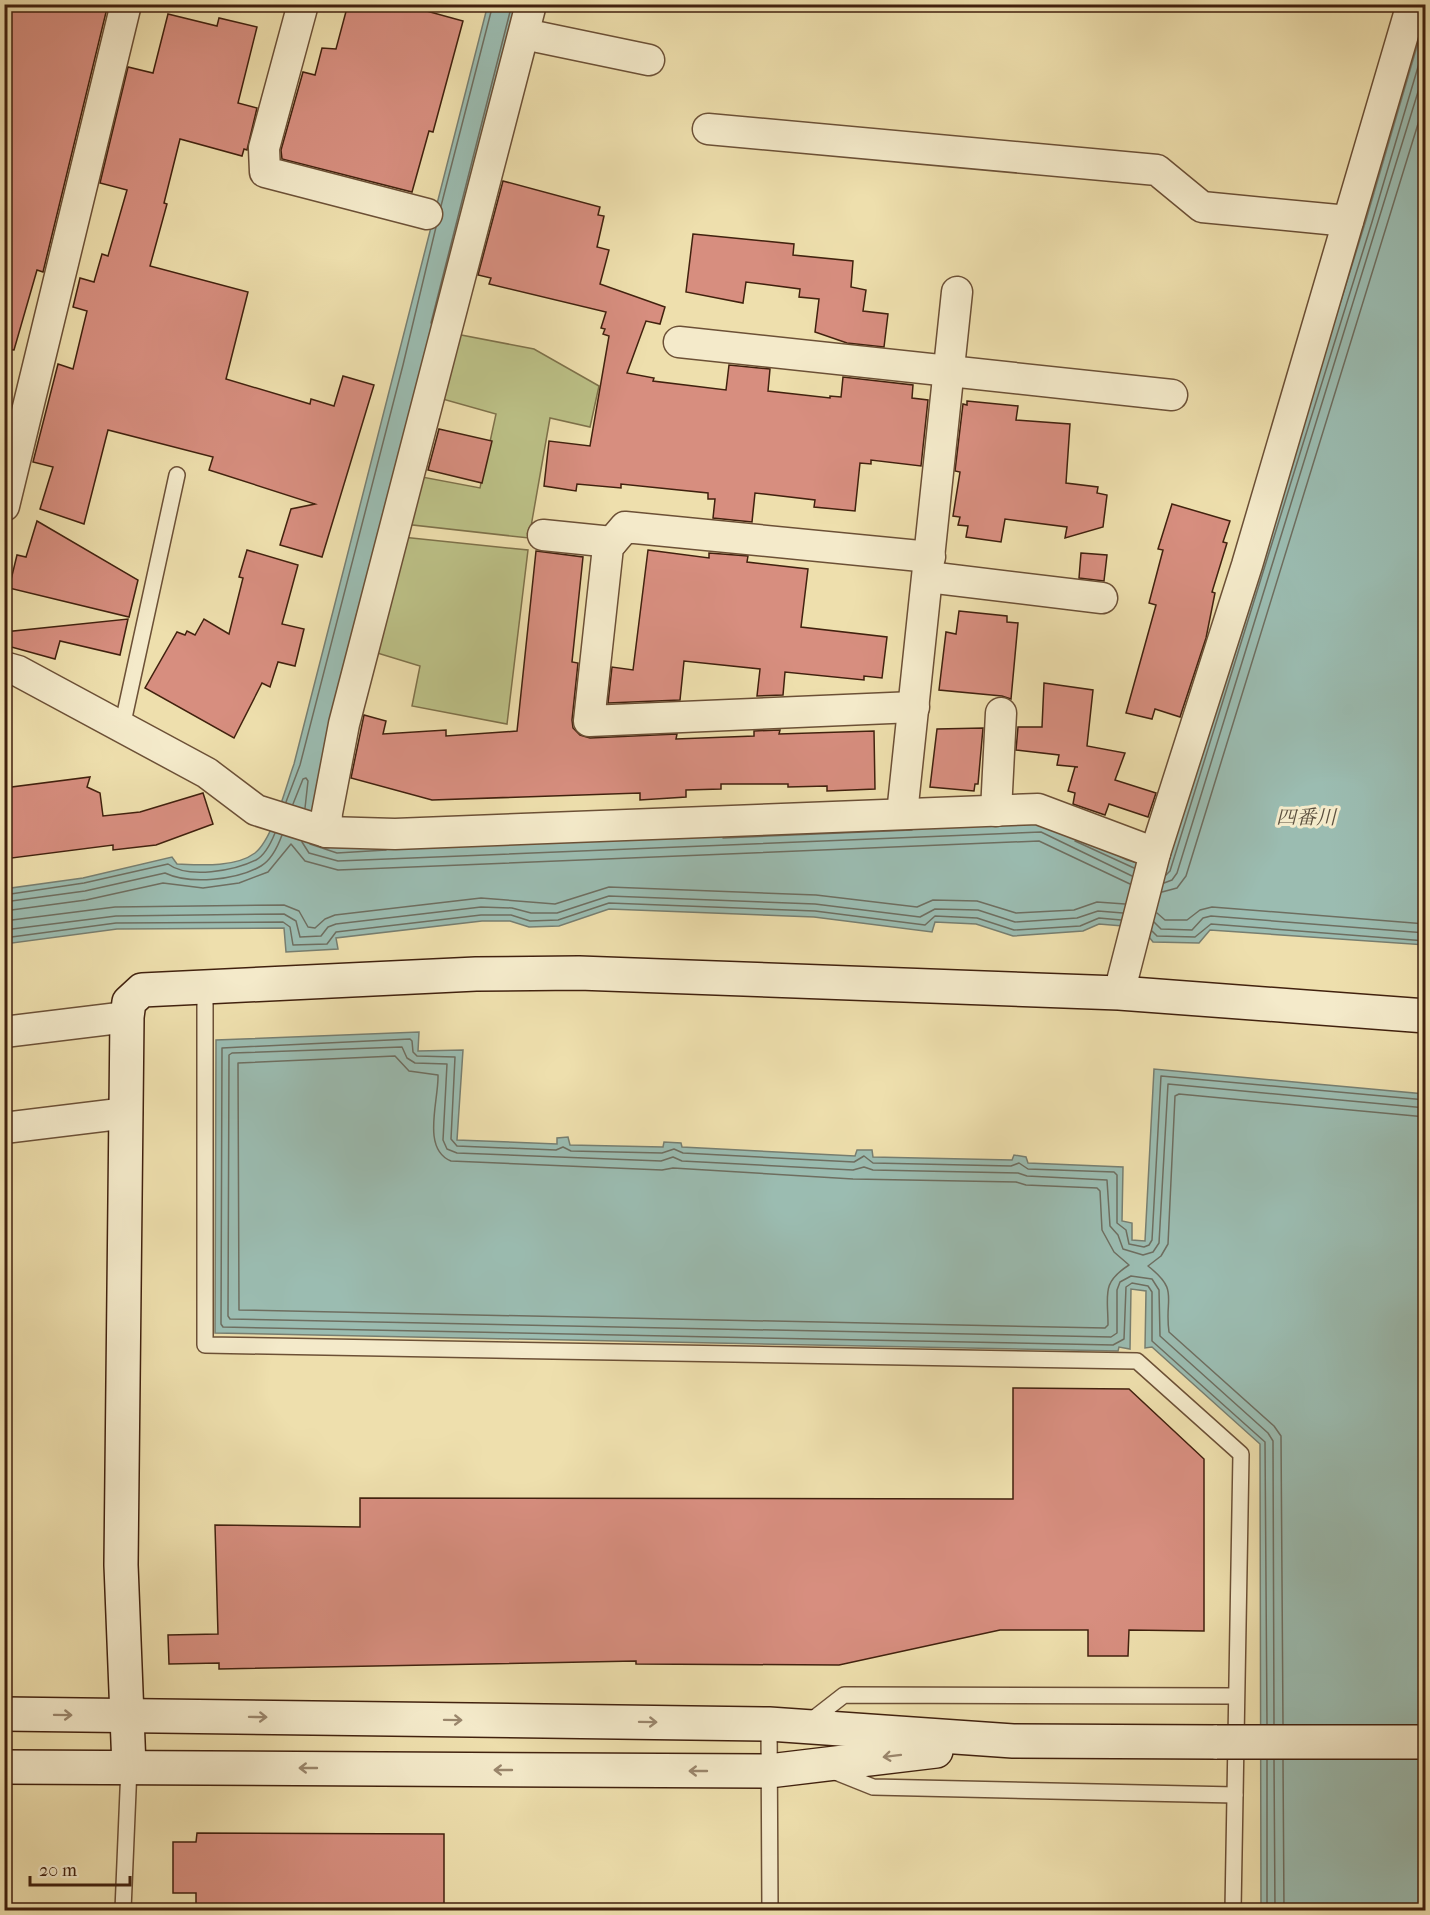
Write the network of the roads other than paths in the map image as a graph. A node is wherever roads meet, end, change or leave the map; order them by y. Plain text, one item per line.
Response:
1 (126, 4) edge
2 (303, 4) edge
3 (531, 4) edge
4 (1412, 4) edge
5 (524, 34) junction
6 (649, 60) dead end
7 (708, 129) dead end
8 (427, 214) dead end
9 (1348, 221) junction
10 (957, 292) dead end
11 (679, 342) dead end
12 (950, 372) junction
13 (1172, 395) dead end
14 (177, 475) dead end
15 (4, 506) edge
16 (543, 535) dead end
17 (612, 542) junction
18 (929, 567) junction
19 (1102, 598) dead end
20 (4, 667) edge
21 (914, 707) junction
22 (1001, 713) dead end
23 (122, 727) junction
24 (996, 811) junction
25 (902, 814) junction
26 (323, 831) junction
27 (1154, 858) junction
28 (205, 985) junction
29 (1119, 993) junction
30 (1425, 1016) edge
31 (127, 1017) junction
32 (4, 1032) edge
33 (127, 1113) junction
34 (4, 1128) edge
35 (1236, 1696) junction
36 (4, 1714) edge
37 (127, 1716) junction
38 (769, 1724) junction
39 (803, 1726) junction
40 (1013, 1741) junction
41 (1425, 1742) edge
42 (818, 1765) junction
43 (4, 1767) edge
44 (129, 1767) junction
45 (769, 1771) junction
46 (1235, 1795) junction
47 (123, 1911) edge
48 (770, 1911) edge
49 (1233, 1911) edge

1 - 15 street
2 - 8 street
3 - 5 street
4 - 9 street
5 - 6 street
5 - 26 street
7 - 9 street
9 - 27 street
10 - 12 street
11 - 12 street
12 - 13 street
12 - 18 street
14 - 23 lane
16 - 17 street
17 - 18 street
17 - 21 street
18 - 19 street
18 - 21 street
20 - 23 street
21 - 25 street
22 - 24 street
23 - 26 street
24 - 25 street
24 - 27 street
25 - 26 street
27 - 29 street
28 - 29 street
28 - 31 street
28 - 35 lane
29 - 30 street
31 - 32 street
31 - 33 street
33 - 34 street
33 - 37 street
35 - 39 lane
35 - 46 lane
36 -> 37 street
37 -> 38 street
37 - 44 street
38 - 39 street
38 - 45 lane
39 - 40 street
40 - 41 street, bridge
40 -> 42 street
42 - 45 street
42 - 46 lane
43 - 44 street
45 -> 44 street
44 - 47 lane
45 - 48 lane
46 - 49 lane

